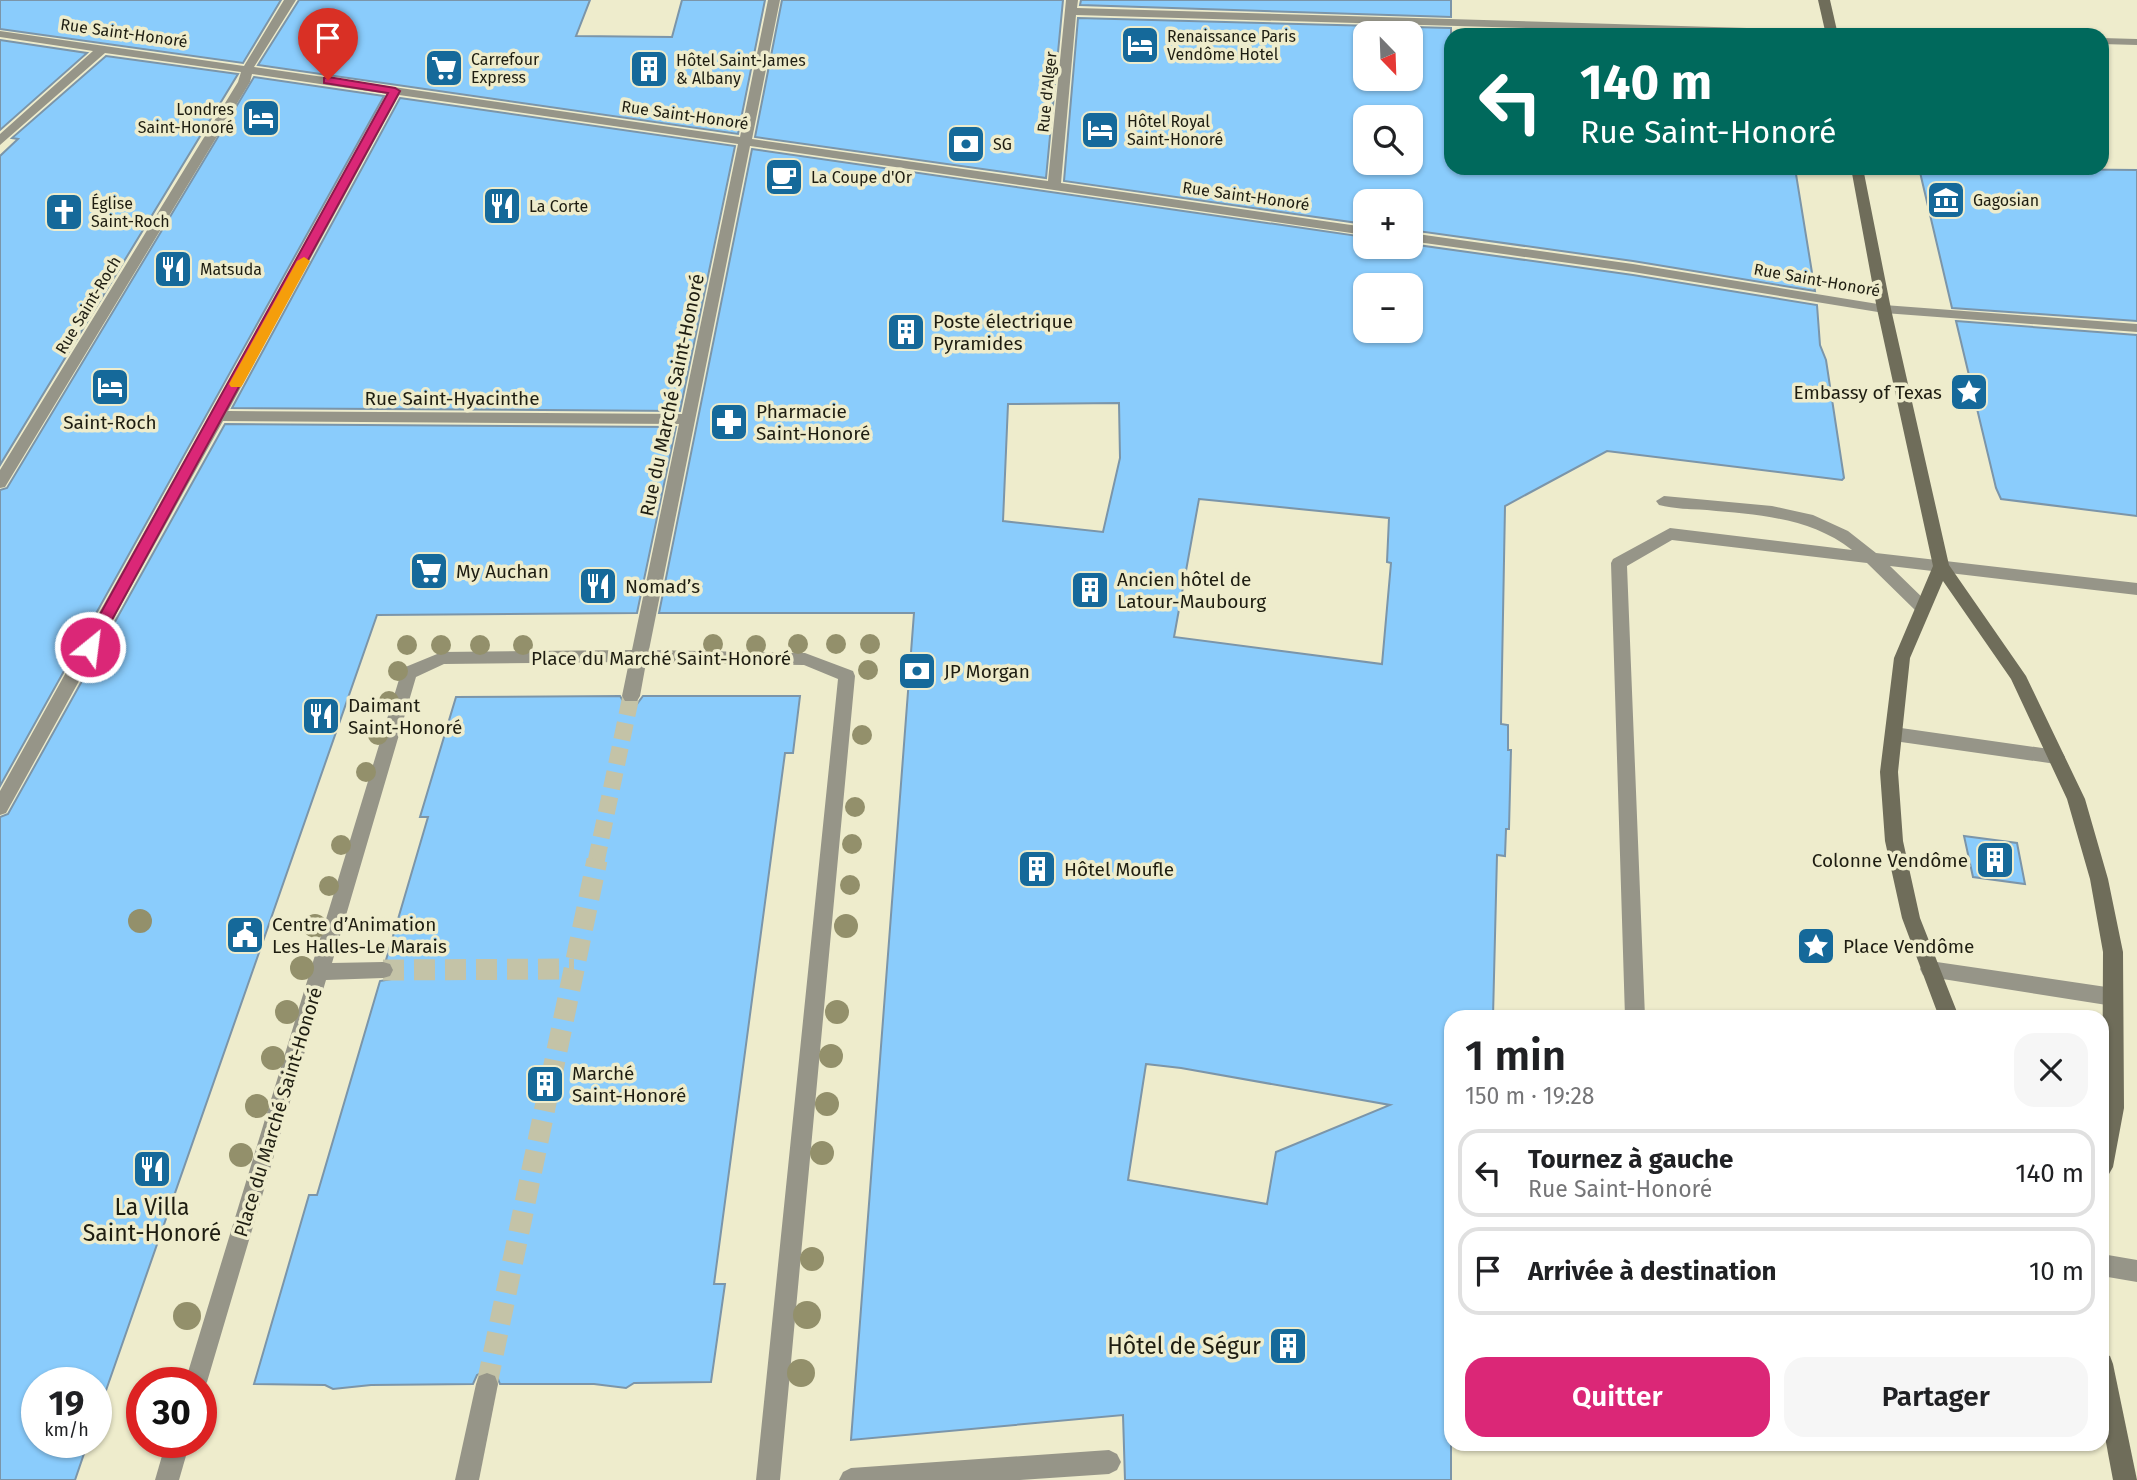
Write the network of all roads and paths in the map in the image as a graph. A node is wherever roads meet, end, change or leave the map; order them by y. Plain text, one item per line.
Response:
1 (290, 0) edge
2 (774, 0) edge
3 (1824, 0) edge
4 (1071, 6) edge
5 (1668, 28) edge
6 (1830, 28) edge
7 (0, 34) edge
8 (2109, 41) edge
9 (2137, 42) edge
10 (103, 48) junction
11 (248, 68) junction
12 (395, 91) junction
13 (0, 141) edge
14 (744, 142) junction
15 (1858, 175) edge
16 (1054, 187) junction
17 (1353, 229) edge
18 (1423, 239) edge
19 (1884, 309) junction
20 (2137, 328) edge
21 (219, 416) junction
22 (686, 419) junction
23 (0, 483) edge
24 (1664, 501) dead end
25 (1871, 558) junction
26 (1941, 566) junction
27 (2137, 589) edge
28 (1923, 608) junction
29 (638, 656) junction
30 (631, 696) tunnel mouth
31 (1894, 734) junction
32 (2056, 757) junction
33 (0, 808) edge
34 (1930, 969) junction
35 (383, 970) tunnel mouth
36 (320, 972) junction
37 (2113, 998) junction
38 (1635, 1010) edge
39 (1946, 1010) edge
40 (2109, 1133) edge
41 (2109, 1266) edge
42 (2137, 1271) edge
43 (201, 1367) edge
44 (487, 1384) tunnel mouth
45 (2109, 1399) edge
46 (173, 1458) edge
47 (1109, 1462) dead end
48 (167, 1480) edge
49 (467, 1480) edge
50 (768, 1480) edge
51 (851, 1480) edge
52 (2125, 1480) edge

1 - 11 street, Rue Saint-Roch
2 - 14 street, Rue du Marché Saint-Honoré
3 - 6 street
4 - 5 street
4 - 16 street, Rue d'Alger
7 - 10 street, Rue Saint-Honoré
8 - 9 street
10 - 11 street, Rue Saint-Honoré
10 - 13 street
11 - 12 street, Rue Saint-Honoré
11 - 23 street, Rue Saint-Roch
12 - 14 street, Rue Saint-Honoré
12 - 21 street
14 - 16 street, Rue Saint-Honoré
14 - 22 street, Rue du Marché Saint-Honoré
15 - 19 street
16 - 17 street, Rue Saint-Honoré
18 - 19 street, Rue Saint-Honoré
19 - 20 street, Rue Saint-Honoré
19 - 26 street
21 - 22 street, Rue Saint-Hyacinthe
21 - 33 street
22 - 29 street, Rue du Marché Saint-Honoré
24 - 25 street
25 - 26 street
25 - 28 street
25 - 38 street
26 - 27 street
26 - 28 street
26 - 32 street
28 - 31 street
29 - 30 street, Rue du Marché Saint-Honoré
29 - 36 street, Place du Marché Saint-Honoré
29 - 50 street, Place du Marché Saint-Honoré
31 - 32 street
31 - 34 street
32 - 37 street
34 - 37 street
34 - 39 street
35 - 36 street
36 - 43 street, Place du Marché Saint-Honoré
37 - 40 street
41 - 42 street
44 - 49 street
45 - 52 street
46 - 48 street
47 - 51 street

